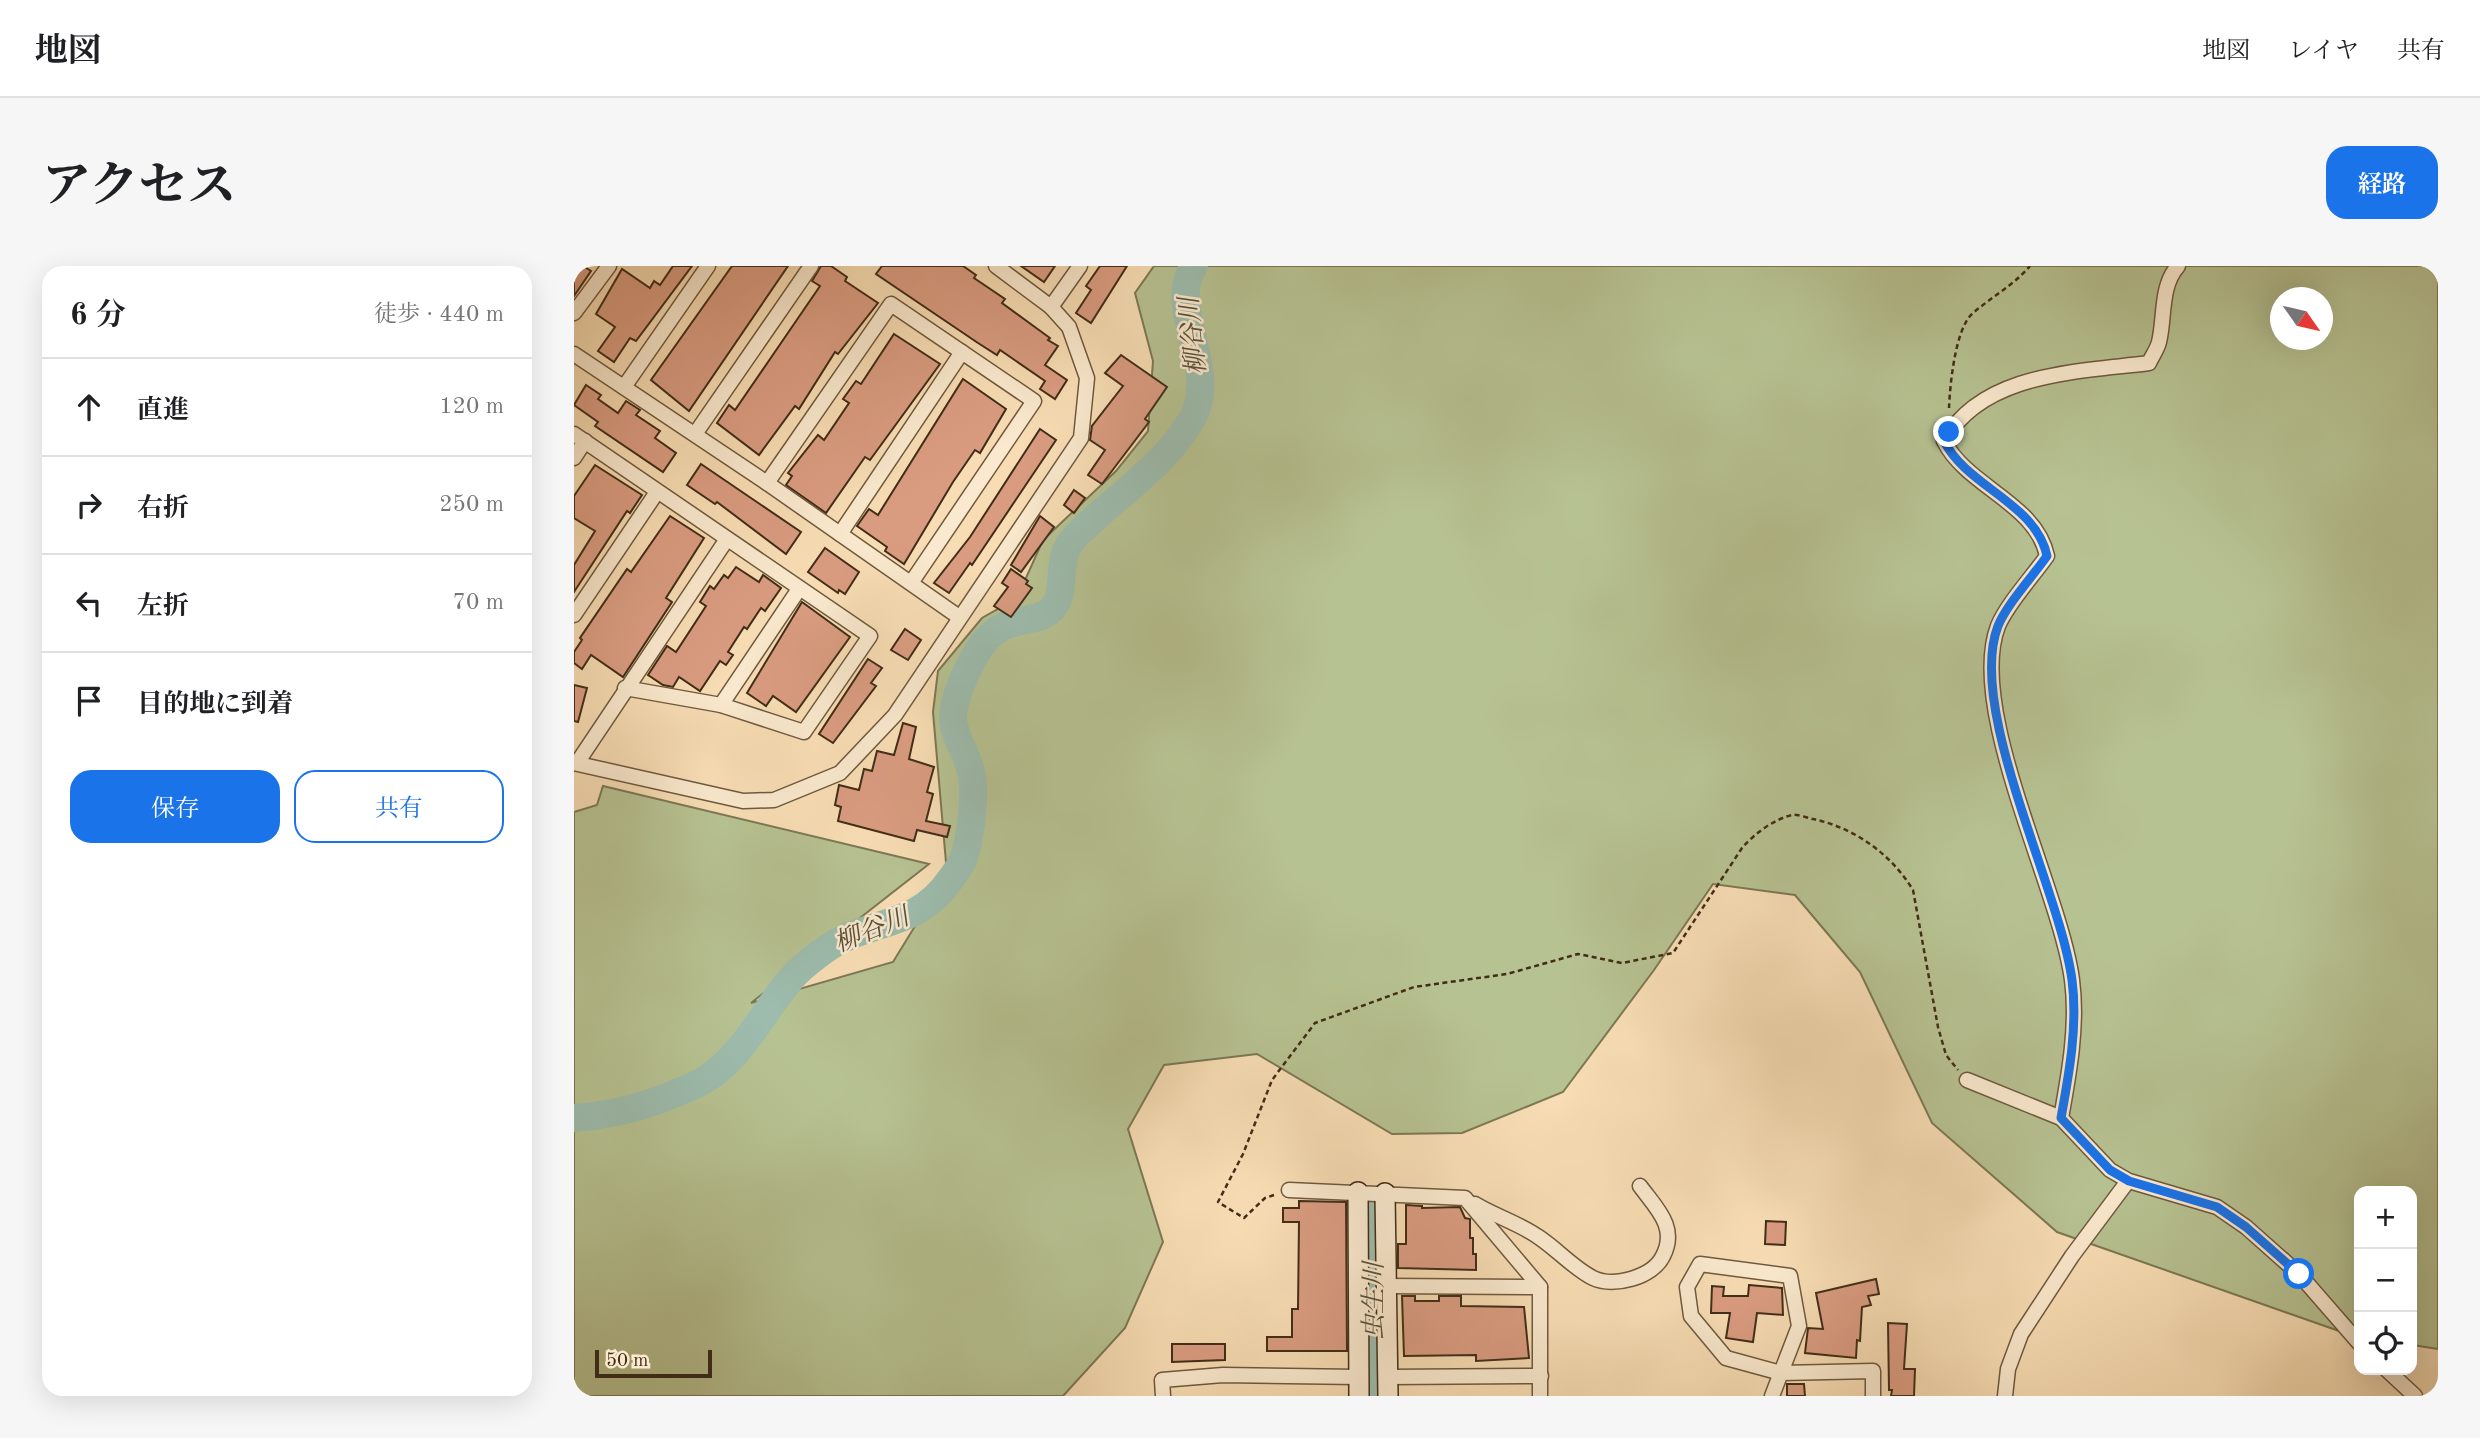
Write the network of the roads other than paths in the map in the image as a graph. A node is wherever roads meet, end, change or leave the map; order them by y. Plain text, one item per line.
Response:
1 (608, 266) edge
2 (708, 266) edge
3 (811, 266) edge
4 (996, 266) edge
5 (1080, 266) edge
6 (2178, 266) edge
7 (1051, 307) junction
8 (574, 313) edge
9 (962, 352) junction
10 (574, 354) edge
11 (624, 387) junction
12 (695, 434) junction
13 (580, 437) edge
14 (574, 458) edge
15 (767, 483) junction
16 (657, 492) junction
17 (840, 534) junction
18 (727, 539) junction
19 (911, 583) junction
20 (799, 589) junction
21 (574, 615) edge
22 (959, 617) junction
23 (625, 688) junction
24 (720, 705) junction
25 (576, 763) edge
26 (1967, 1080) road end
27 (2061, 1118) junction
28 (2128, 1181) junction
29 (1640, 1186) dead end
30 (1289, 1189) road end
31 (1358, 1192) junction
32 (1385, 1193) junction
33 (1465, 1198) junction
34 (1386, 1286) junction
35 (1540, 1287) junction
36 (2354, 1337) edge
37 (1781, 1373) junction
38 (2392, 1375) edge
39 (1541, 1376) junction
40 (1359, 1386) edge
41 (1388, 1386) edge
42 (1163, 1396) edge
43 (1540, 1396) edge
44 (1773, 1396) edge
45 (1873, 1396) edge
46 (2005, 1396) edge
47 (2415, 1396) edge

1 - 8 street
2 - 11 street
3 - 12 street
4 - 7 street
5 - 7 street
6 - 27 street
7 - 22 street
9 - 15 street
9 - 17 street
9 - 19 street
10 - 11 street
11 - 12 street
12 - 15 street
13 - 14 street
13 - 16 street
15 - 17 street
16 - 18 street
16 - 21 street
17 - 19 street
18 - 20 street
18 - 23 street
19 - 22 street
20 - 24 street
20 - 24 street
22 - 25 street
23 - 24 street
23 - 25 street
26 - 27 street
27 - 28 street
28 - 36 street
28 - 46 street
29 - 33 street
30 - 31 street
31 - 32 street
31 - 40 street
32 - 33 street
32 - 34 street
33 - 35 street
34 - 35 street
34 - 41 street
35 - 39 street
37 - 37 street
37 - 44 street
37 - 45 street
38 - 47 street
39 - 41 street
39 - 43 street
40 - 42 street

